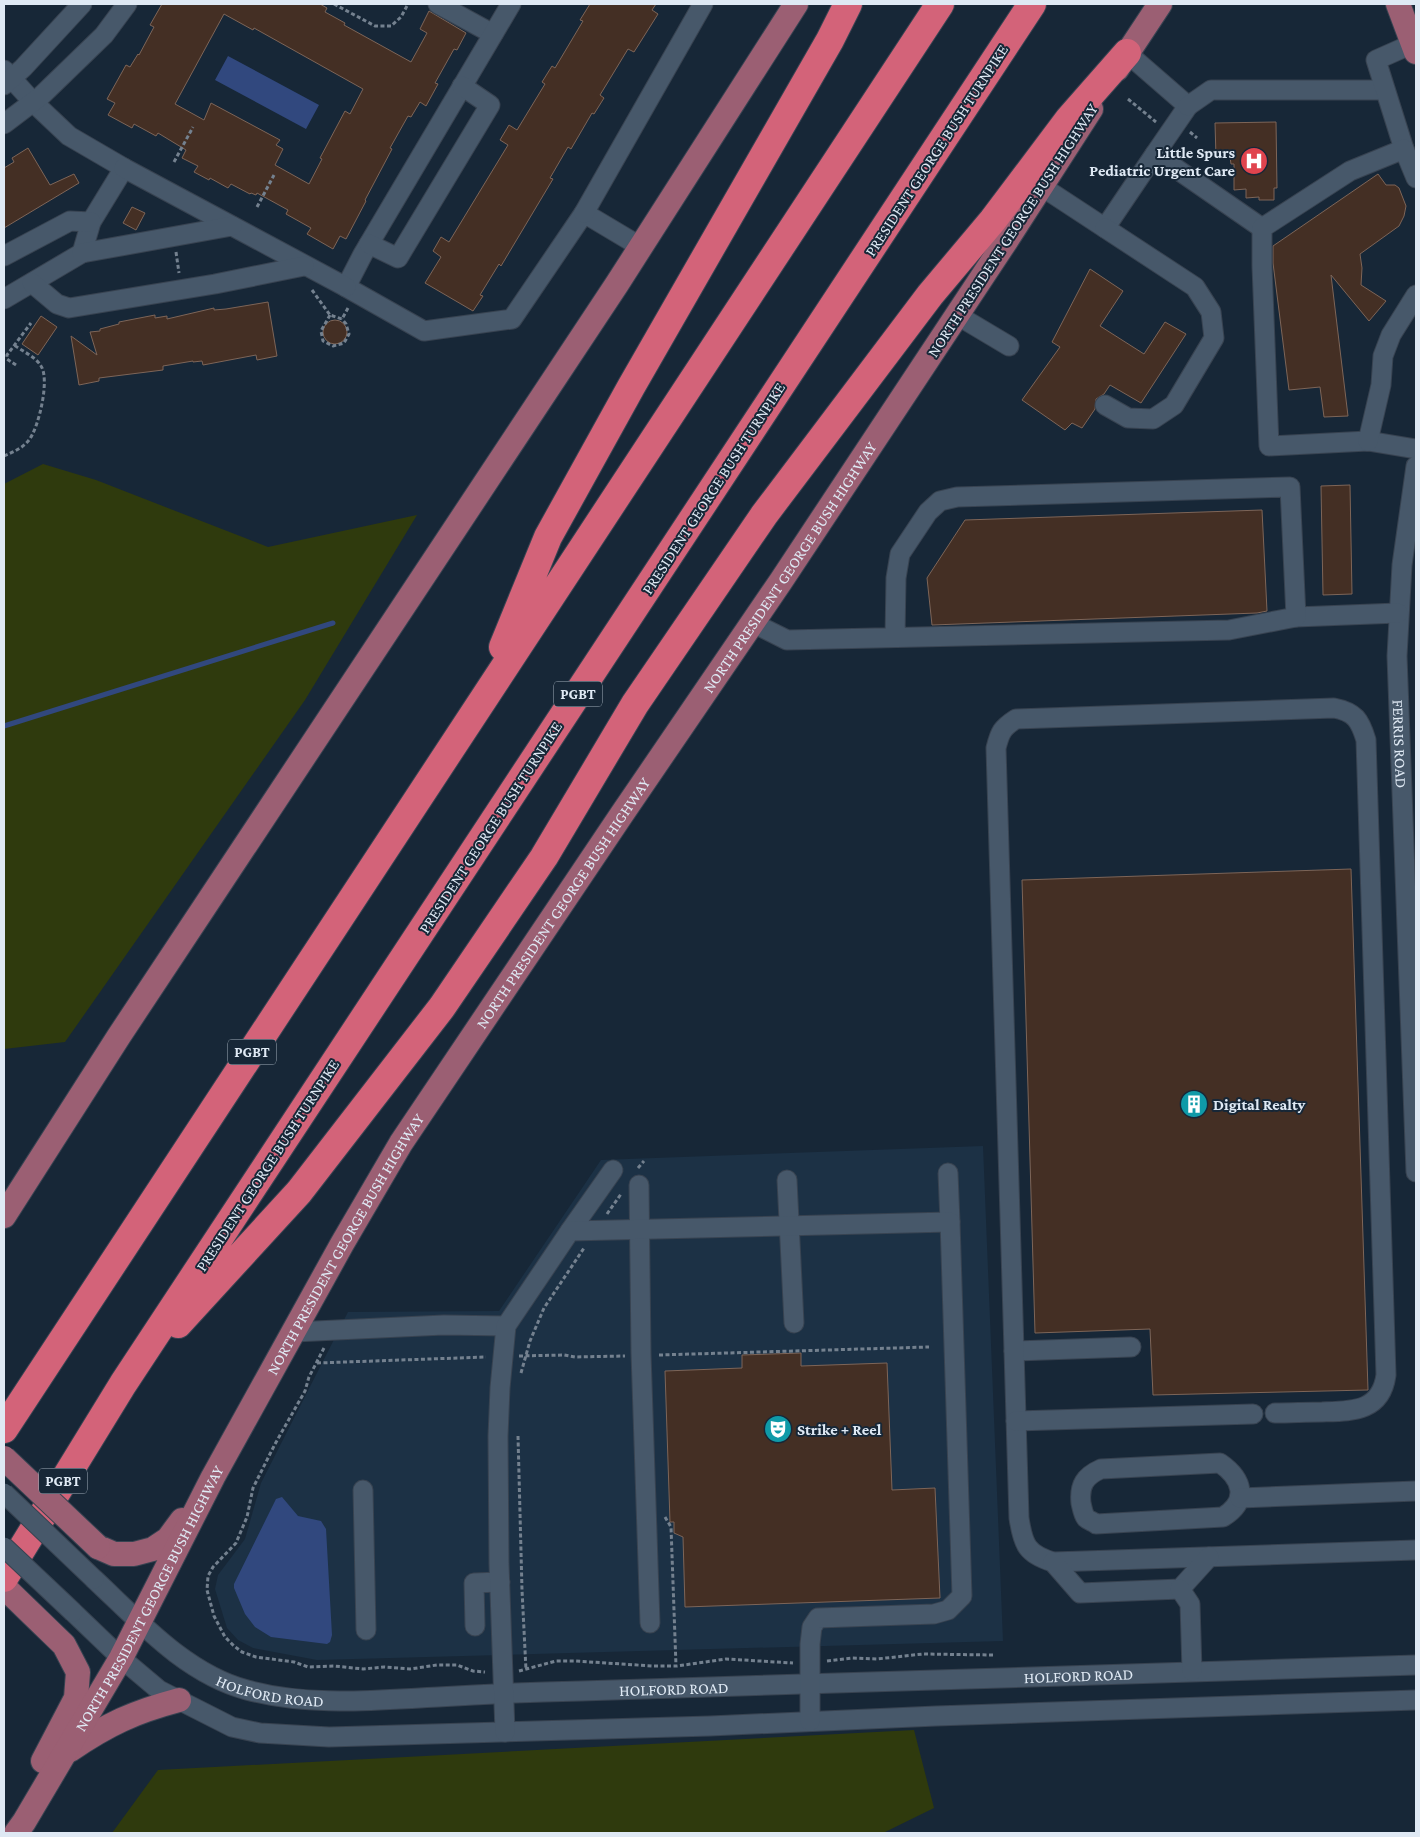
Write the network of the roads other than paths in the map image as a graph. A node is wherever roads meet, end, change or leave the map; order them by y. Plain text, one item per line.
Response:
1 (82, 4) edge
2 (127, 4) edge
3 (438, 4) edge
4 (703, 4) edge
5 (796, 4) edge
6 (848, 4) edge
7 (940, 4) edge
8 (1032, 4) edge
9 (1160, 4) edge
10 (1398, 4) edge
11 (501, 15) edge
12 (1414, 48) edge
13 (1127, 53) junction
14 (6, 78) edge
15 (462, 86) junction
16 (1386, 90) junction
17 (33, 102) junction
18 (1188, 106) junction
19 (4, 124) edge
20 (1404, 150) junction
21 (1156, 154) junction
22 (124, 168) junction
23 (1416, 178) edge
24 (1041, 186) junction
25 (584, 212) junction
26 (91, 222) junction
27 (232, 226) junction
28 (1105, 228) junction
29 (1262, 228) junction
30 (369, 244) junction
31 (641, 247) junction
32 (82, 253) junction
33 (4, 256) edge
34 (306, 274) junction
35 (32, 283) junction
36 (348, 296) junction
37 (1416, 297) edge
38 (4, 299) edge
39 (957, 315) junction
40 (1009, 346) dead end
41 (1105, 405) dead end
42 (1368, 441) junction
43 (1416, 449) edge
44 (1416, 466) edge
45 (1398, 613) junction
46 (1296, 617) junction
47 (753, 623) junction
48 (896, 637) junction
49 (480, 705) junction
50 (613, 1170) dead end
51 (1416, 1172) edge
52 (948, 1173) dead end
53 (787, 1180) dead end
54 (639, 1185) dead end
55 (4, 1216) edge
56 (950, 1222) junction
57 (790, 1226) junction
58 (640, 1229) junction
59 (570, 1231) junction
60 (794, 1323) dead end
61 (506, 1326) junction
62 (294, 1332) junction
63 (1131, 1347) dead end
64 (1014, 1351) junction
65 (123, 1384) junction
66 (1275, 1413) dead end
67 (1253, 1414) dead end
68 (1016, 1421) junction
69 (4, 1429) edge
70 (4, 1458) edge
71 (363, 1490) dead end
72 (206, 1492) junction
73 (1416, 1492) edge
74 (4, 1493) edge
75 (1240, 1498) junction
76 (4, 1547) edge
77 (1416, 1550) edge
78 (1209, 1557) junction
79 (1053, 1562) junction
80 (4, 1578) edge
81 (500, 1582) junction
82 (4, 1587) edge
83 (1180, 1589) junction
84 (139, 1622) junction
85 (650, 1623) dead end
86 (475, 1626) dead end
87 (366, 1630) dead end
88 (121, 1658) junction
89 (1416, 1665) edge
90 (1192, 1671) junction
91 (809, 1685) junction
92 (504, 1693) junction
93 (179, 1700) junction
94 (1416, 1700) edge
95 (810, 1721) junction
96 (505, 1732) junction
97 (65, 1754) junction
98 (20, 1828) edge

1 - 14 street
2 - 17 street
3 - 11 street
4 - 25 street
5 - 31 main road
6 - 49 highway
7 - 49 highway, PGBT
8 - 65 highway, PRESIDENT GEORGE BUSH TURNPIKE / PGBT
9 - 13 main road, NORTH PRESIDENT GEORGE BUSH HIGHWAY
10 - 12 main road
11 - 15 street
12 - 16 street
13 - 18 street
13 - 24 main road, NORTH PRESIDENT GEORGE BUSH HIGHWAY
13 - 65 highway
14 - 17 street
15 - 30 street
15 - 30 street
16 - 18 street
16 - 20 street
17 - 19 street
17 - 22 street
18 - 21 street
20 - 23 street
20 - 29 street
21 - 28 street
21 - 29 street
22 - 26 street
22 - 27 street
24 - 28 street
24 - 39 main road, NORTH PRESIDENT GEORGE BUSH HIGHWAY
25 - 31 street
25 - 36 street
26 - 32 street
26 - 33 street
27 - 32 street
27 - 34 street
28 - 41 street
29 - 42 street
30 - 36 street
31 - 55 main road
32 - 35 street
34 - 35 street
34 - 36 street
35 - 38 street
37 - 42 street
39 - 40 street
39 - 47 main road, NORTH PRESIDENT GEORGE BUSH HIGHWAY
42 - 43 street
44 - 45 street, FERRIS ROAD
45 - 46 street
45 - 51 street, FERRIS ROAD
46 - 48 street
46 - 48 street
47 - 48 street
47 - 62 main road, NORTH PRESIDENT GEORGE BUSH HIGHWAY
49 - 69 highway, PGBT
50 - 59 street
52 - 56 street
53 - 57 street
54 - 58 street
56 - 57 street
56 - 91 street
57 - 58 street
57 - 60 street
58 - 59 street
58 - 85 street
59 - 61 street
61 - 62 street
61 - 81 street
62 - 72 main road, NORTH PRESIDENT GEORGE BUSH HIGHWAY
63 - 64 street
64 - 66 street
64 - 68 street
65 - 80 highway, PRESIDENT GEORGE BUSH TURNPIKE / PGBT
67 - 68 street
68 - 79 street
70 - 72 main road, bridge
71 - 87 street
72 - 84 main road, NORTH PRESIDENT GEORGE BUSH HIGHWAY
73 - 75 street
74 - 84 street, HOLFORD ROAD, bridge
75 - 75 street
76 - 88 street, bridge
77 - 78 street
78 - 79 street
78 - 83 street
79 - 83 street
81 - 86 street
81 - 92 street
82 - 98 main road
83 - 90 street
84 - 88 main road, NORTH PRESIDENT GEORGE BUSH HIGHWAY
84 - 92 street, HOLFORD ROAD
88 - 93 street
88 - 97 main road, NORTH PRESIDENT GEORGE BUSH HIGHWAY
89 - 90 street, HOLFORD ROAD
90 - 91 street, HOLFORD ROAD
91 - 92 street, HOLFORD ROAD
91 - 95 street
92 - 96 street
93 - 96 street
93 - 97 main road
94 - 95 street
95 - 96 street
97 - 98 main road, NORTH PRESIDENT GEORGE BUSH HIGHWAY

